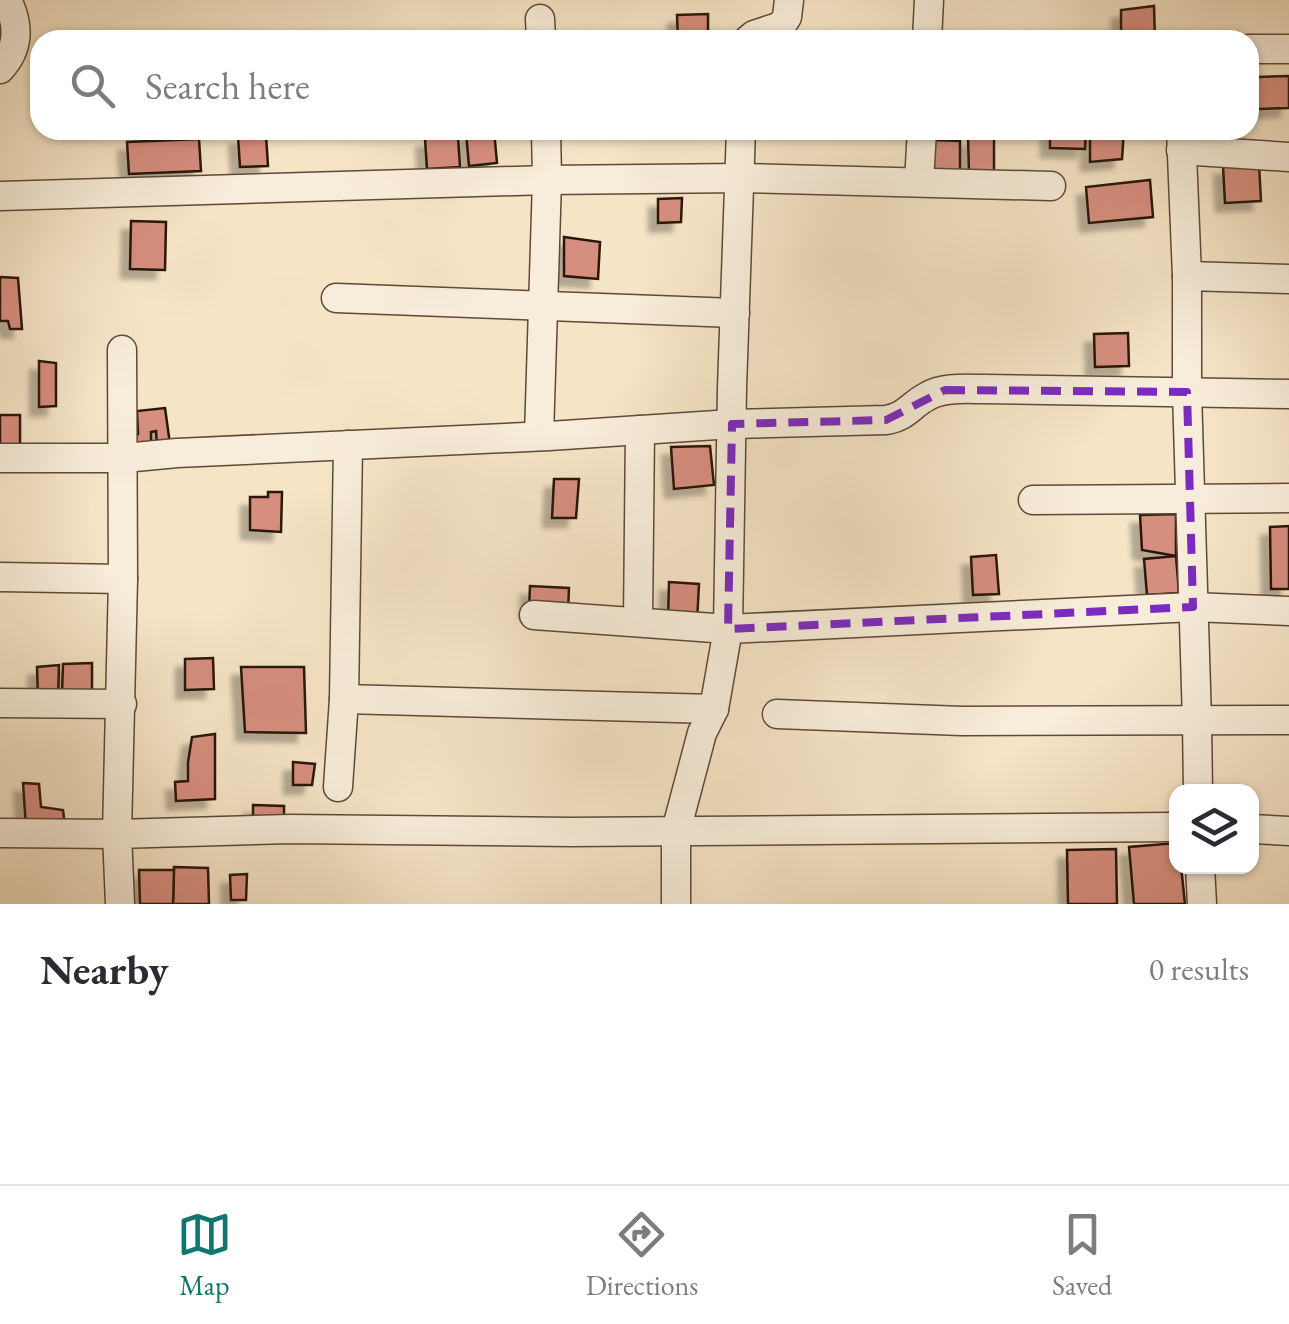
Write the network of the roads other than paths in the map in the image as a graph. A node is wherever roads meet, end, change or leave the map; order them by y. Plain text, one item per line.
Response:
1 (7, 0) edge
2 (789, 0) edge
3 (929, 0) edge
4 (769, 30) edge
5 (927, 30) edge
6 (1289, 48) edge
7 (1259, 49) edge
8 (0, 68) edge
9 (546, 140) edge
10 (741, 140) edge
11 (921, 140) edge
12 (1181, 140) edge
13 (1289, 156) edge
14 (740, 178) junction
15 (547, 180) junction
16 (919, 182) junction
17 (1051, 186) dead end
18 (0, 196) edge
19 (1188, 276) junction
20 (1289, 279) edge
21 (336, 298) dead end
22 (543, 307) junction
23 (735, 313) junction
24 (122, 350) dead end
25 (1186, 392) junction
26 (1289, 394) edge
27 (732, 424) junction
28 (640, 430) junction
29 (539, 436) junction
30 (348, 445) junction
31 (0, 458) edge
32 (124, 458) junction
33 (1289, 498) edge
34 (1034, 500) dead end
35 (1190, 500) junction
36 (0, 577) edge
37 (123, 579) junction
38 (1193, 607) junction
39 (1289, 611) edge
40 (534, 615) dead end
41 (638, 622) junction
42 (728, 629) junction
43 (344, 699) junction
44 (0, 703) edge
45 (122, 704) junction
46 (714, 709) junction
47 (777, 714) dead end
48 (1289, 720) edge
49 (1198, 721) junction
50 (1198, 784) edge
51 (338, 786) dead end
52 (1169, 827) edge
53 (1259, 829) edge
54 (676, 831) junction
55 (1289, 831) edge
56 (0, 833) edge
57 (117, 834) junction
58 (1200, 874) edge
59 (120, 904) edge
60 (676, 904) edge
61 (1202, 904) edge

1 - 8 street
2 - 4 street
3 - 5 street
6 - 7 street
9 - 15 street
10 - 14 street
11 - 16 street
12 - 13 street
12 - 19 street
14 - 15 street
14 - 16 street
14 - 23 street
15 - 18 street
15 - 22 street
16 - 17 street
19 - 20 street
19 - 25 street
21 - 22 street
22 - 23 street
22 - 29 street
23 - 27 street
24 - 32 street
25 - 26 street
25 - 27 street
25 - 35 street
27 - 28 street
27 - 42 street
28 - 29 street
28 - 41 street
29 - 30 street
30 - 32 street
30 - 43 street
31 - 32 street
32 - 37 street
33 - 35 street
34 - 35 street
35 - 38 street
36 - 37 street
37 - 45 street
38 - 39 street
38 - 42 street
38 - 49 street
40 - 41 street
41 - 42 street
42 - 46 street
43 - 46 street
43 - 51 street
44 - 45 street
45 - 57 street
46 - 54 street
47 - 49 street
48 - 49 street
49 - 50 street
52 - 54 street
53 - 55 street
54 - 57 street
54 - 60 street
56 - 57 street
57 - 59 street
58 - 61 street

